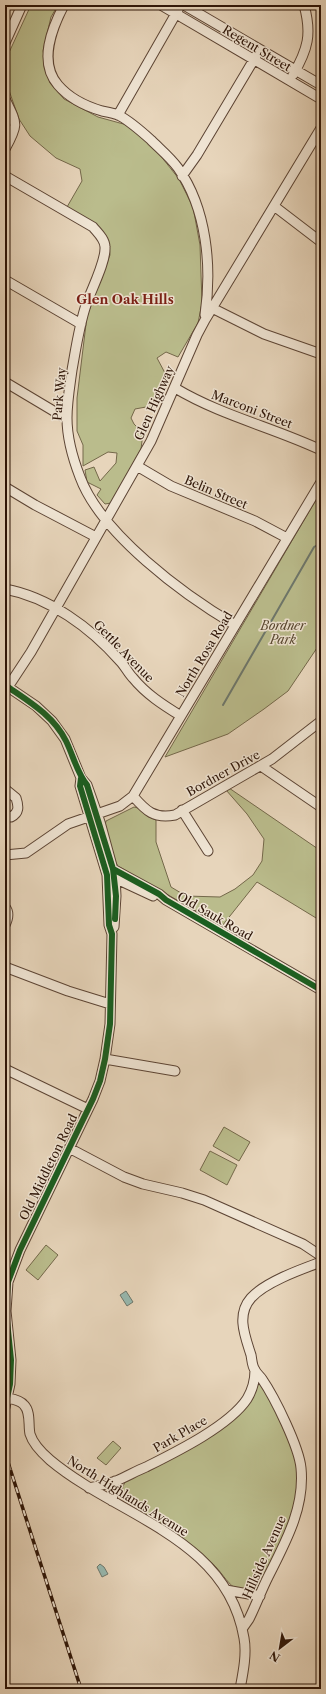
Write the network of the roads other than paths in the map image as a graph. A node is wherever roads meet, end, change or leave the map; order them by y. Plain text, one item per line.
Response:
1 (22, 5) edge
2 (64, 5) edge
3 (161, 5) edge
4 (182, 5) edge
5 (304, 5) edge
6 (176, 14) junction
7 (5, 43) edge
8 (260, 49) junction
9 (254, 60) junction
10 (296, 70) junction
11 (290, 81) junction
12 (321, 85) edge
13 (5, 99) edge
14 (321, 99) edge
15 (118, 115) junction
16 (321, 128) edge
17 (5, 149) edge
18 (5, 176) edge
19 (182, 176) junction
20 (274, 206) junction
21 (321, 242) edge
22 (5, 280) edge
23 (212, 308) junction
24 (205, 320) junction
25 (81, 324) junction
26 (321, 354) edge
27 (6, 386) edge
28 (175, 388) junction
29 (67, 419) junction
30 (321, 450) edge
31 (137, 466) junction
32 (321, 482) edge
33 (5, 487) edge
34 (318, 493) edge
35 (106, 520) junction
36 (96, 537) junction
37 (287, 538) junction
38 (5, 589) edge
39 (56, 608) junction
40 (236, 626) junction
41 (6, 687) edge
42 (181, 716) junction
43 (321, 721) edge
44 (261, 766) junction
45 (6, 793) edge
46 (133, 796) junction
47 (321, 807) edge
48 (182, 810) junction
49 (5, 815) edge
50 (94, 817) junction
51 (208, 851) dead end
52 (5, 855) edge
53 (112, 874) junction
54 (133, 888) junction
55 (116, 896) junction
56 (166, 900) junction
57 (5, 907) edge
58 (5, 925) edge
59 (112, 934) junction
60 (5, 967) edge
61 (321, 990) edge
62 (110, 1004) junction
63 (106, 1059) junction
64 (5, 1069) edge
65 (175, 1071) dead end
66 (88, 1109) junction
67 (69, 1148) junction
68 (321, 1256) edge
69 (321, 1262) edge
70 (255, 1370) junction
71 (6, 1404) edge
72 (115, 1482) junction
73 (89, 1488) junction
74 (112, 1501) junction
75 (226, 1590) junction
76 (260, 1596) junction
77 (242, 1628) junction
78 (240, 1689) edge

1 - 7 street
2 - 15 street
3 - 6 street, Regent Street
4 - 6 street
4 - 8 street, Regent Street
5 - 10 street
6 - 9 street, Regent Street
6 - 15 street
8 - 9 street
8 - 10 street, Regent Street
9 - 11 street, Regent Street
9 - 19 street
10 - 11 street
10 - 12 street, Regent Street
11 - 14 street, Regent Street
13 - 17 street
15 - 19 street
16 - 20 street, Glen Highway
18 - 25 street, Park Way
19 - 24 street
20 - 21 street
20 - 23 street, Glen Highway
22 - 25 street
23 - 24 street, Glen Highway
23 - 26 street
24 - 28 street, Glen Highway
25 - 29 street, Park Way
27 - 29 street
28 - 30 street, Marconi Street
28 - 31 street, Glen Highway
29 - 35 street, Park Way
31 - 35 street, Glen Highway
31 - 37 street, Belin Street
32 - 34 street, North Rosa Road
33 - 36 street
34 - 37 street, North Rosa Road
35 - 36 street, Glen Highway
35 - 40 street, Park Way
36 - 39 street, Glen Highway
37 - 40 street, North Rosa Road
38 - 39 street, Gettle Avenue
39 - 41 street, Glen Highway
39 - 42 street, Gettle Avenue
40 - 42 street, North Rosa Road
41 - 50 street, Old Middleton Road
42 - 46 street, North Rosa Road
43 - 44 street, Bordner Drive
44 - 47 street
44 - 48 street, Bordner Drive
45 - 49 street
46 - 48 street, Bordner Drive
46 - 50 street, North Rosa Road
48 - 51 street
50 - 52 street, North Rosa Road
50 - 53 street, Old Middleton Road
53 - 54 street, Old Sauk Road
53 - 55 street, Old Middleton Road
53 - 56 street, Old Sauk Road
53 - 59 street, Old Middleton Road
54 - 55 street
54 - 56 street, Old Sauk Road
55 - 59 street, Old Middleton Road
56 - 61 street, Old Sauk Road
57 - 58 street
59 - 62 street, Old Middleton Road
60 - 62 street
62 - 63 street, Old Middleton Road
63 - 65 street
63 - 66 street, Old Middleton Road
64 - 66 street
66 - 67 street, Old Middleton Road
67 - 68 street
67 - 71 street, Old Middleton Road
69 - 70 street, Hillside Avenue
70 - 72 street, Park Place
70 - 76 street, Hillside Avenue
71 - 73 street, North Highlands Avenue
72 - 73 street, Park Place
72 - 74 street
73 - 74 street, North Highlands Avenue
74 - 75 street, North Highlands Avenue
75 - 76 street
75 - 77 street, North Highlands Avenue
76 - 77 street, Hillside Avenue
77 - 78 street, North Highlands Avenue

